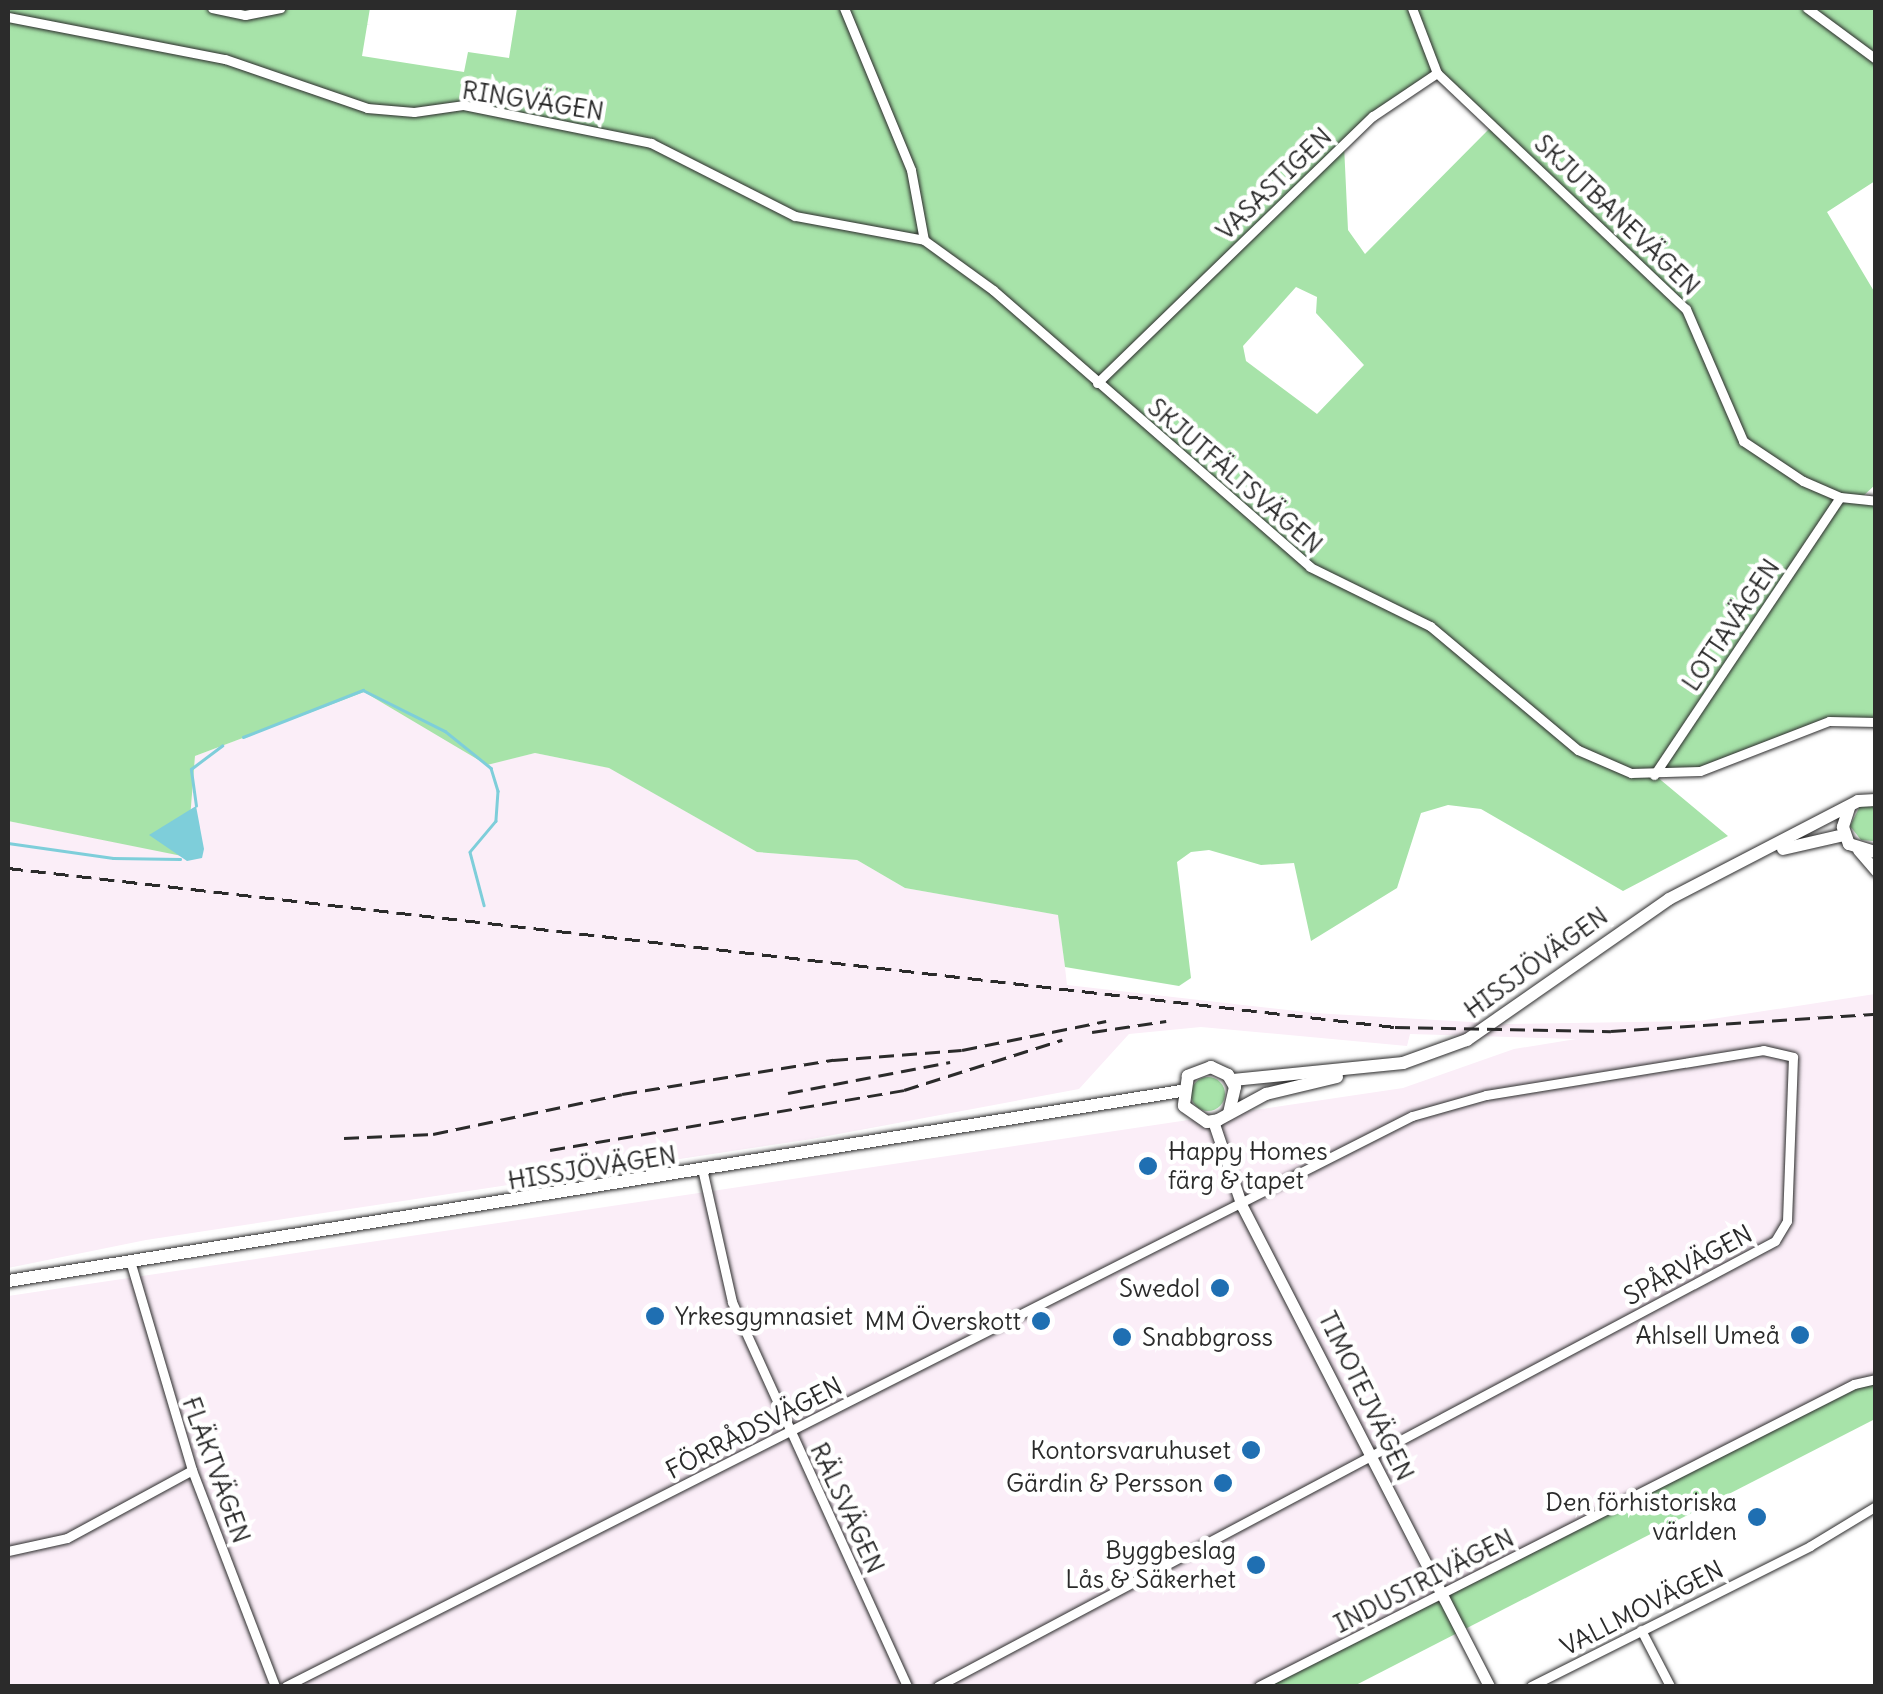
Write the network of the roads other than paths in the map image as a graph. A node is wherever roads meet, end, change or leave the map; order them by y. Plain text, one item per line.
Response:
1 (212, 8) edge
2 (280, 8) edge
3 (844, 8) edge
4 (1412, 8) edge
5 (1807, 8) edge
6 (8, 17) edge
7 (1876, 59) edge
8 (1437, 73) junction
9 (924, 240) junction
10 (1097, 383) junction
11 (1840, 497) junction
12 (1876, 501) edge
13 (1876, 722) edge
14 (1654, 775) junction
15 (1876, 800) edge
16 (1849, 808) junction
17 (1844, 834) junction
18 (1858, 850) junction
19 (1876, 852) edge
20 (1876, 871) edge
21 (1720, 872) junction
22 (1368, 1068) junction
23 (1233, 1080) junction
24 (1182, 1091) junction
25 (1229, 1113) junction
26 (1213, 1122) junction
27 (703, 1174) junction
28 (1242, 1206) junction
29 (131, 1264) junction
30 (8, 1281) edge
31 (1876, 1379) edge
32 (790, 1432) junction
33 (1370, 1458) junction
34 (192, 1470) junction
35 (1876, 1506) edge
36 (8, 1551) edge
37 (1440, 1596) junction
38 (1641, 1630) junction
39 (275, 1686) edge
40 (286, 1686) edge
41 (907, 1686) edge
42 (938, 1686) edge
43 (1259, 1686) edge
44 (1490, 1686) edge
45 (1531, 1686) edge
46 (1670, 1686) edge

1 - 2 street
3 - 9 street
4 - 8 street
5 - 7 street
6 - 9 street, RINGVÄGEN
8 - 10 street, VASASTIGEN
8 - 11 street, SKJUTBANEVÄGEN
9 - 10 street, SKJUTFÄLTSVÄGEN
10 - 14 street, SKJUTFÄLTSVÄGEN
11 - 12 street, SKJUTBANEVÄGEN
11 - 14 street, LOTTAVÄGEN
13 - 14 street, SKJUTFÄLTSVÄGEN
15 - 16 main road, HISSJÖVÄGEN
16 - 17 main road
16 - 21 main road, HISSJÖVÄGEN
17 - 18 main road
17 - 21 main road, HISSJÖVÄGEN
18 - 19 main road
18 - 20 street
21 - 22 main road, HISSJÖVÄGEN
22 - 23 main road, HISSJÖVÄGEN
22 - 25 main road, HISSJÖVÄGEN
23 - 24 main road
23 - 25 main road
24 - 26 main road
24 - 27 main road, HISSJÖVÄGEN
25 - 26 main road
26 - 28 street, TIMOTEJVÄGEN
27 - 29 main road, HISSJÖVÄGEN
27 - 32 street, RÄLSVÄGEN
28 - 32 street, FÖRRÅDSVÄGEN
28 - 33 street, TIMOTEJVÄGEN
28 - 33 street, SPÅRVÄGEN
29 - 30 main road, HISSJÖVÄGEN
29 - 34 street, FLÄKTVÄGEN
31 - 37 street, INDUSTRIVÄGEN
32 - 40 street, FÖRRÅDSVÄGEN
32 - 41 street, RÄLSVÄGEN
33 - 37 street, TIMOTEJVÄGEN
33 - 42 street, SPÅRVÄGEN
34 - 36 street
34 - 39 street, FLÄKTVÄGEN
35 - 38 street, VALLMOVÄGEN
37 - 43 street, INDUSTRIVÄGEN
37 - 44 street, TIMOTEJVÄGEN
38 - 45 street, VALLMOVÄGEN
38 - 46 street

